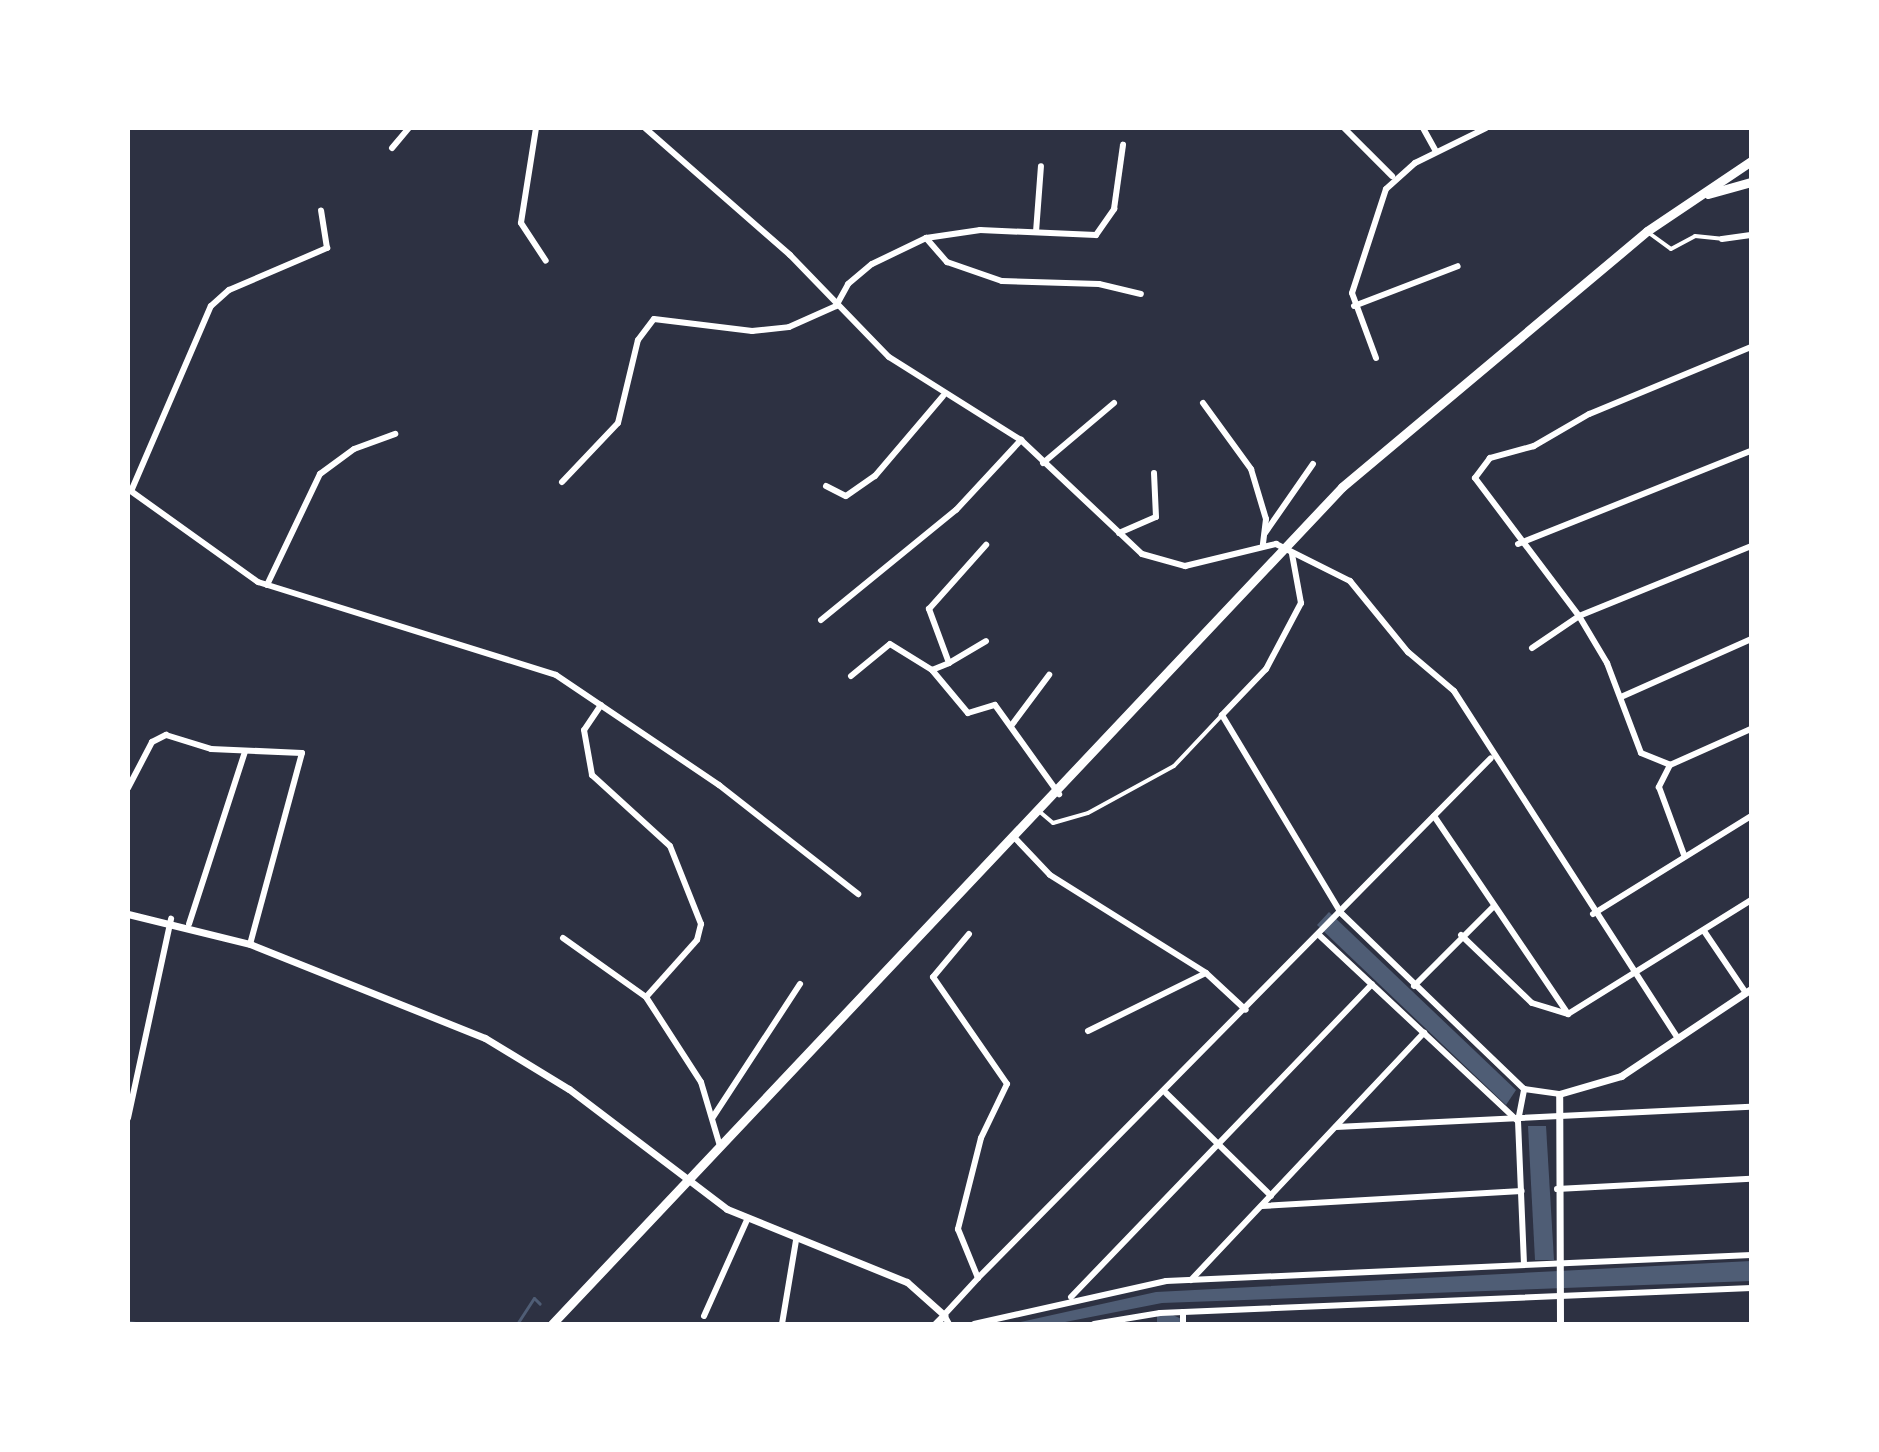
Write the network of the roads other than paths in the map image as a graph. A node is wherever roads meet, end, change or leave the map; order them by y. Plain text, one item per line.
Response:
1 (409, 128) edge
2 (536, 128) edge
3 (645, 128) edge
4 (1344, 128) edge
5 (1423, 128) edge
6 (1486, 128) edge
7 (1123, 145) dead end
8 (392, 148) dead end
9 (1436, 151) junction
10 (1751, 161) edge
11 (1041, 166) dead end
12 (1392, 176) junction
13 (1751, 182) edge
14 (1697, 197) junction
15 (321, 210) dead end
16 (1647, 231) junction
17 (1036, 232) junction
18 (1751, 235) edge
19 (926, 238) junction
20 (1722, 239) joint
21 (546, 261) dead end
22 (1458, 266) dead end
23 (1141, 294) dead end
24 (836, 306) junction
25 (1354, 306) junction
26 (1751, 347) edge
27 (1376, 358) dead end
28 (943, 396) junction
29 (1114, 403) dead end
30 (1203, 403) dead end
31 (395, 434) dead end
32 (1021, 440) junction
33 (1751, 451) edge
34 (1043, 463) junction
35 (1313, 464) dead end
36 (1154, 473) dead end
37 (562, 482) dead end
38 (826, 486) dead end
39 (130, 489) edge
40 (1119, 533) junction
41 (1265, 533) junction
42 (1263, 544) junction
43 (1518, 544) junction
44 (986, 545) dead end
45 (1751, 546) edge
46 (1288, 551) junction
47 (267, 585) junction
48 (1579, 616) junction
49 (821, 620) dead end
50 (1751, 639) edge
51 (986, 641) dead end
52 (1532, 648) dead end
53 (949, 663) junction
54 (932, 670) junction
55 (1049, 675) dead end
56 (851, 676) dead end
57 (1621, 697) junction
58 (601, 705) junction
59 (1222, 715) junction
60 (1011, 726) junction
61 (1751, 729) edge
62 (245, 752) junction
63 (1491, 758) junction
64 (1670, 765) junction
65 (128, 788) edge
66 (1059, 794) junction
67 (1040, 812) junction
68 (1434, 816) junction
69 (1751, 816) edge
70 (1014, 837) junction
71 (1684, 855) junction
72 (858, 894) dead end
73 (1751, 900) edge
74 (1494, 906) junction
75 (128, 914) edge
76 (1340, 914) junction
77 (1593, 914) junction
78 (171, 919) junction
79 (189, 924) junction
80 (1704, 931) junction
81 (969, 934) dead end
82 (1320, 934) junction
83 (1461, 935) junction
84 (563, 938) dead end
85 (250, 944) junction
86 (1206, 973) junction
87 (1634, 978) junction
88 (800, 984) dead end
89 (1372, 984) junction
90 (1414, 986) junction
91 (1748, 991) edge
92 (646, 997) junction
93 (1246, 1010) junction
94 (1568, 1014) junction
95 (1088, 1031) dead end
96 (1424, 1033) junction
97 (1678, 1039) junction
98 (1524, 1089) junction
99 (1166, 1093) junction
100 (1559, 1094) junction
101 (1751, 1107) edge
102 (713, 1117) junction
103 (128, 1118) edge
104 (1554, 1118) junction
105 (1518, 1121) junction
106 (1336, 1127) junction
107 (1220, 1144) junction
108 (721, 1149) junction
109 (1751, 1179) edge
110 (687, 1183) junction
111 (1557, 1189) junction
112 (1522, 1191) junction
113 (1271, 1196) junction
114 (1262, 1206) junction
115 (747, 1220) junction
116 (796, 1240) junction
117 (1751, 1255) edge
118 (1560, 1263) junction
119 (1524, 1264) junction
120 (978, 1278) junction
121 (1191, 1280) junction
122 (1751, 1288) edge
123 (1071, 1297) junction
124 (1560, 1298) junction
125 (1183, 1312) junction
126 (1160, 1313) junction
127 (944, 1315) junction
128 (704, 1316) dead end
129 (552, 1324) edge
130 (782, 1324) edge
131 (935, 1324) edge
132 (949, 1324) edge
133 (974, 1324) edge
134 (1094, 1324) edge
135 (1160, 1324) edge
136 (1183, 1324) edge
137 (1560, 1324) edge

1 - 8 street
2 - 21 street
3 - 24 street
4 - 12 street
5 - 9 street
6 - 9 street
7 - 17 street
9 - 12 street
10 - 14 main road
11 - 17 street
12 - 25 street
13 - 14 main road
14 - 16 main road
15 - 39 street
16 - 20 street
16 - 46 main road
17 - 19 street
18 - 20 street
19 - 23 street
19 - 24 street
22 - 25 street
24 - 28 street
24 - 37 street
25 - 27 street
26 - 43 street
28 - 32 street
28 - 38 street
29 - 34 street
30 - 41 street
31 - 47 street
32 - 34 street
32 - 49 street
33 - 43 street
34 - 40 street
35 - 41 street
36 - 40 street
39 - 47 street
40 - 42 street
41 - 42 street
42 - 46 street
43 - 48 street
44 - 53 street
45 - 48 street
46 - 59 street
46 - 63 street
46 - 66 main road
47 - 58 street
48 - 52 street
48 - 57 street
50 - 57 street
51 - 53 street
53 - 54 street
54 - 56 street
54 - 60 street
55 - 60 street
57 - 64 street
58 - 72 street
58 - 92 street
59 - 67 street
59 - 76 street
60 - 66 street
61 - 64 street
62 - 65 street
62 - 79 street
62 - 85 street
63 - 68 street
63 - 77 street
64 - 71 street
66 - 67 main road
67 - 70 main road
68 - 74 street
68 - 76 street
69 - 71 street
70 - 86 street
70 - 108 main road
71 - 77 street
73 - 80 street
74 - 83 street
74 - 94 street
75 - 78 street
76 - 82 street
76 - 90 street
77 - 87 street
78 - 79 street
78 - 103 street
79 - 85 street
80 - 87 street
80 - 91 street
81 - 120 street
82 - 89 street
82 - 93 street
83 - 90 street
83 - 94 street
84 - 92 street
85 - 110 street
86 - 93 street
86 - 95 street
87 - 94 street
87 - 97 street
88 - 102 street
89 - 96 street
89 - 107 street
90 - 98 street
91 - 97 street
92 - 102 street
93 - 99 street
96 - 105 street
96 - 106 street
97 - 100 street
98 - 100 street
98 - 105 street
99 - 107 street
99 - 120 street
100 - 104 street
101 - 104 street
102 - 108 street
104 - 105 street
104 - 111 street
105 - 106 street
105 - 112 street
106 - 113 street
107 - 113 street
107 - 123 street
108 - 110 main road
109 - 111 street
110 - 115 street
110 - 129 main road
111 - 118 street
112 - 114 street
112 - 119 street
113 - 114 street
114 - 121 street
115 - 116 street
115 - 128 street
116 - 127 street
116 - 130 street
117 - 118 street
118 - 119 street
118 - 124 street
119 - 121 street
120 - 127 street
121 - 123 street
122 - 124 street
123 - 133 street
124 - 125 street
124 - 137 street
125 - 126 street
125 - 136 street
126 - 134 street
126 - 135 street
127 - 131 street
127 - 132 street

